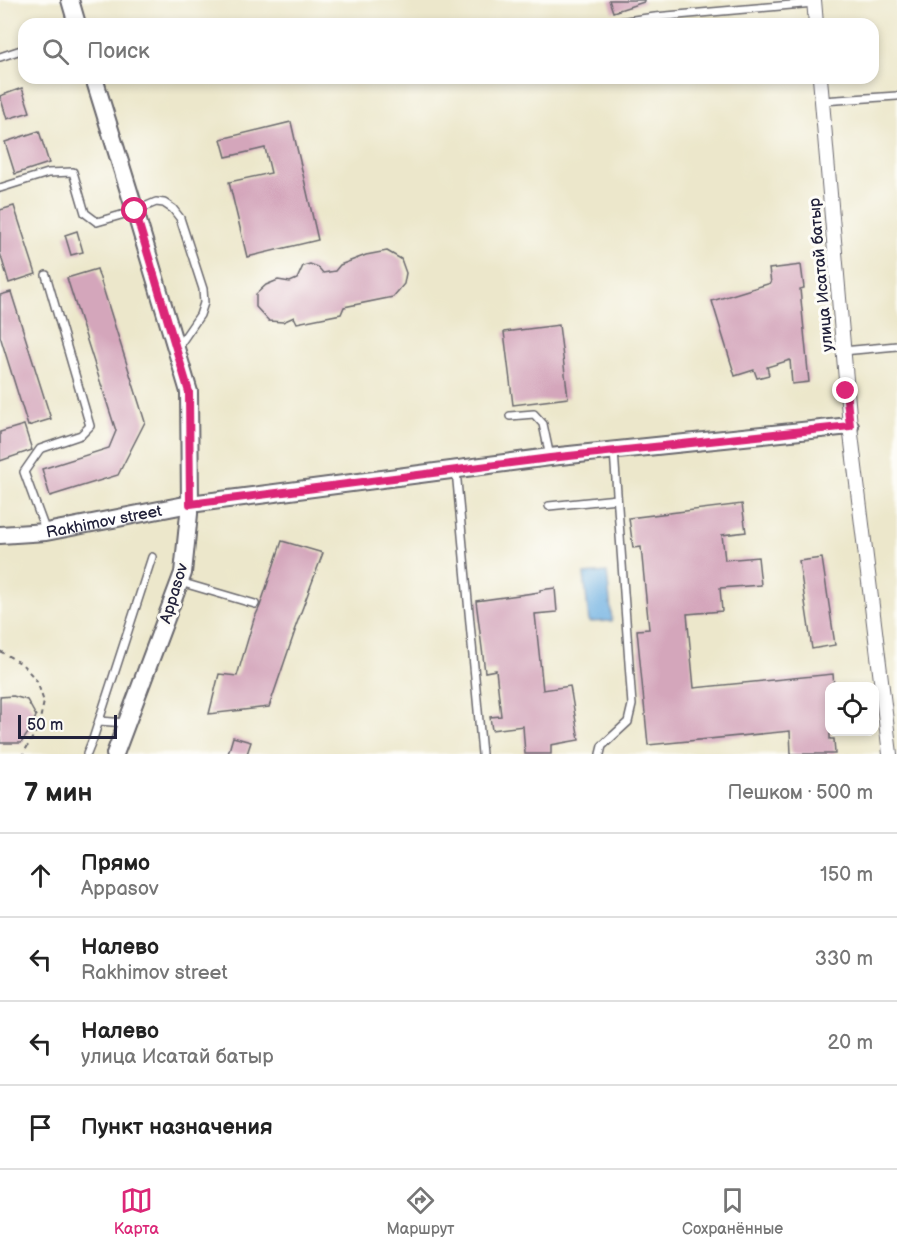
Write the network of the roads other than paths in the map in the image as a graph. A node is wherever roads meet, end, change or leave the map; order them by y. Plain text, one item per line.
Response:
1 (70, 0) edge
2 (814, 2) edge
3 (75, 18) edge
4 (648, 18) edge
5 (815, 18) edge
6 (18, 51) edge
7 (0, 57) edge
8 (96, 84) edge
9 (821, 84) edge
10 (897, 96) edge
11 (822, 101) junction
12 (0, 188) edge
13 (135, 211) junction
14 (46, 274) dead end
15 (897, 346) edge
16 (176, 349) junction
17 (843, 351) junction
18 (510, 416) dead end
19 (850, 426) junction
20 (614, 451) junction
21 (550, 458) junction
22 (456, 471) junction
23 (617, 499) junction
24 (190, 504) junction
25 (549, 506) dead end
26 (46, 532) junction
27 (0, 535) edge
28 (152, 557) dead end
29 (180, 582) junction
30 (255, 604) dead end
31 (99, 721) junction
32 (126, 723) junction
33 (892, 750) edge
34 (87, 754) edge
35 (115, 754) edge
36 (482, 754) edge
37 (600, 754) edge

1 - 3 street
2 - 4 lane
2 - 5 street
6 - 7 lane
8 - 13 street, Appasov
9 - 11 street, улица Исатай батыр
10 - 11 lane
11 - 17 street, улица Исатай батыр
12 - 13 lane
13 - 16 street, Appasov
13 - 16 lane
14 - 26 lane
15 - 17 lane
16 - 24 street, Appasov
17 - 19 street, улица Исатай батыр
18 - 21 lane
19 - 20 street, Rakhimov street
19 - 33 street, улица Исатай батыр
20 - 21 street, Rakhimov street
20 - 23 lane
21 - 22 street, Rakhimov street
22 - 24 street, Rakhimov street
22 - 36 lane
23 - 25 lane
23 - 37 lane
24 - 26 street, Rakhimov street
24 - 29 street, Appasov
26 - 27 street, Rakhimov street
28 - 31 lane
29 - 30 lane
29 - 32 street, Appasov
31 - 32 lane
31 - 34 lane
32 - 35 street, Appasov

